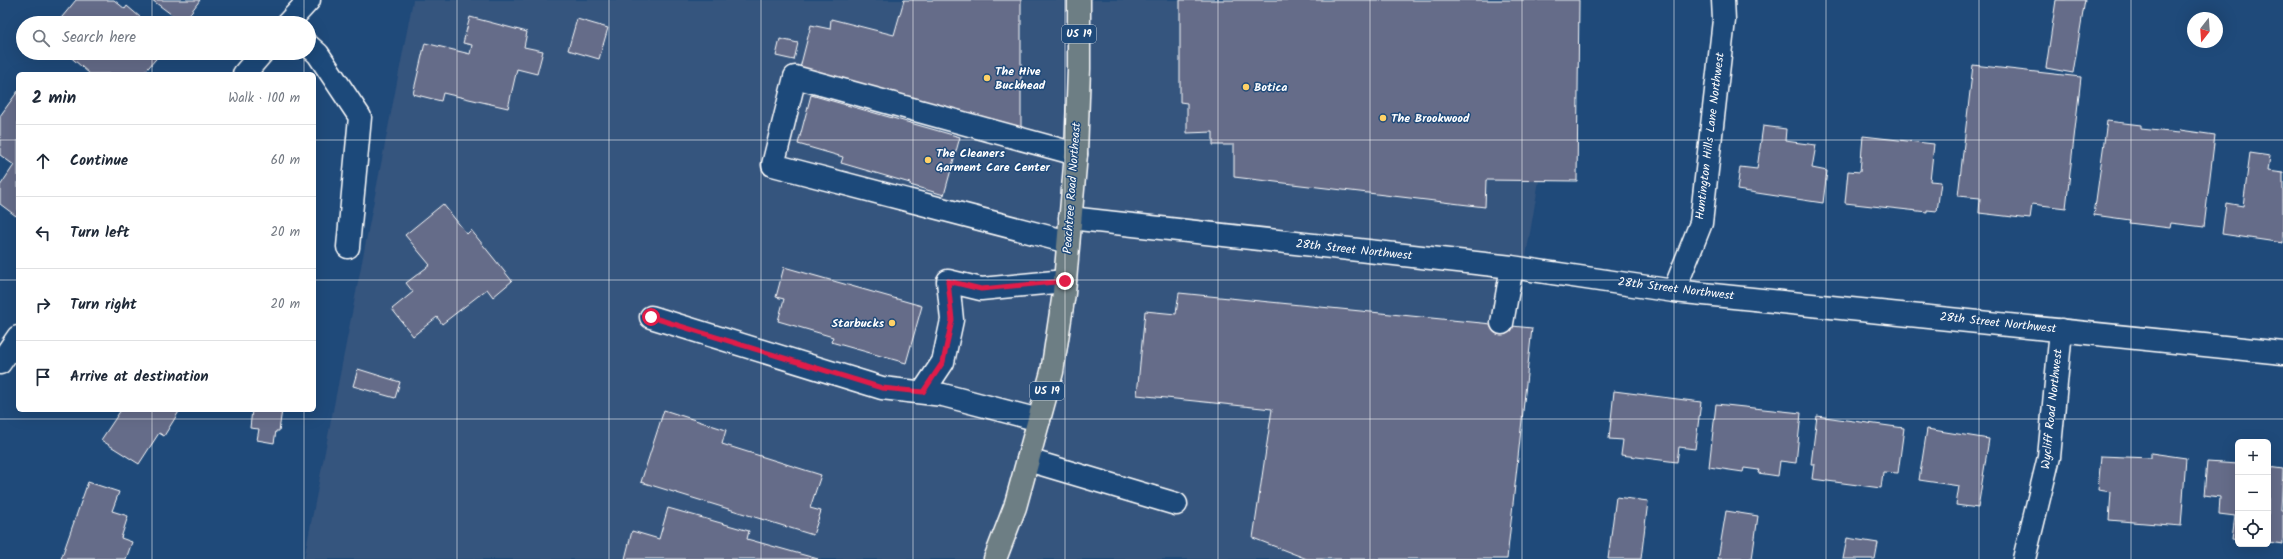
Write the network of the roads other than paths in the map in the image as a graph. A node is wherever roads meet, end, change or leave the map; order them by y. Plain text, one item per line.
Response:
1 (309, 0) edge
2 (1079, 0) edge
3 (1723, 0) edge
4 (294, 16) edge
5 (316, 52) edge
6 (256, 60) edge
7 (246, 72) edge
8 (1076, 154) junction
9 (1070, 218) junction
10 (1068, 242) junction
11 (348, 247) dead end
12 (1512, 268) junction
13 (1065, 281) junction
14 (1674, 290) junction
15 (651, 317) dead end
16 (1502, 323) dead end
17 (2061, 330) junction
18 (16, 340) edge
19 (2283, 352) edge
20 (0, 363) edge
21 (923, 392) junction
22 (1039, 420) junction
23 (1028, 460) junction
24 (1176, 504) dead end
25 (995, 559) edge
26 (2024, 559) edge

1 - 4 street
2 - 8 highway, Peachtree Road Northeast / US 19
3 - 14 street, Huntington Hills Lane Northwest
5 - 11 street
6 - 7 street
8 - 9 highway, Peachtree Road Northeast / US 19
8 - 10 street
9 - 10 highway, Peachtree Road Northeast / US 19
9 - 12 street, 28th Street Northwest
10 - 13 highway, Peachtree Road Northeast / US 19
12 - 14 street, 28th Street Northwest
12 - 16 street
13 - 21 street
13 - 22 highway, Peachtree Road Northeast / US 19
14 - 17 street, 28th Street Northwest
15 - 21 street
17 - 19 street, 28th Street Northwest
17 - 26 street, Wycliff Road Northwest
18 - 20 street
21 - 22 street
22 - 23 highway, Peachtree Road Northeast / US 19
23 - 24 street
23 - 25 highway, Peachtree Road Northeast / US 19

